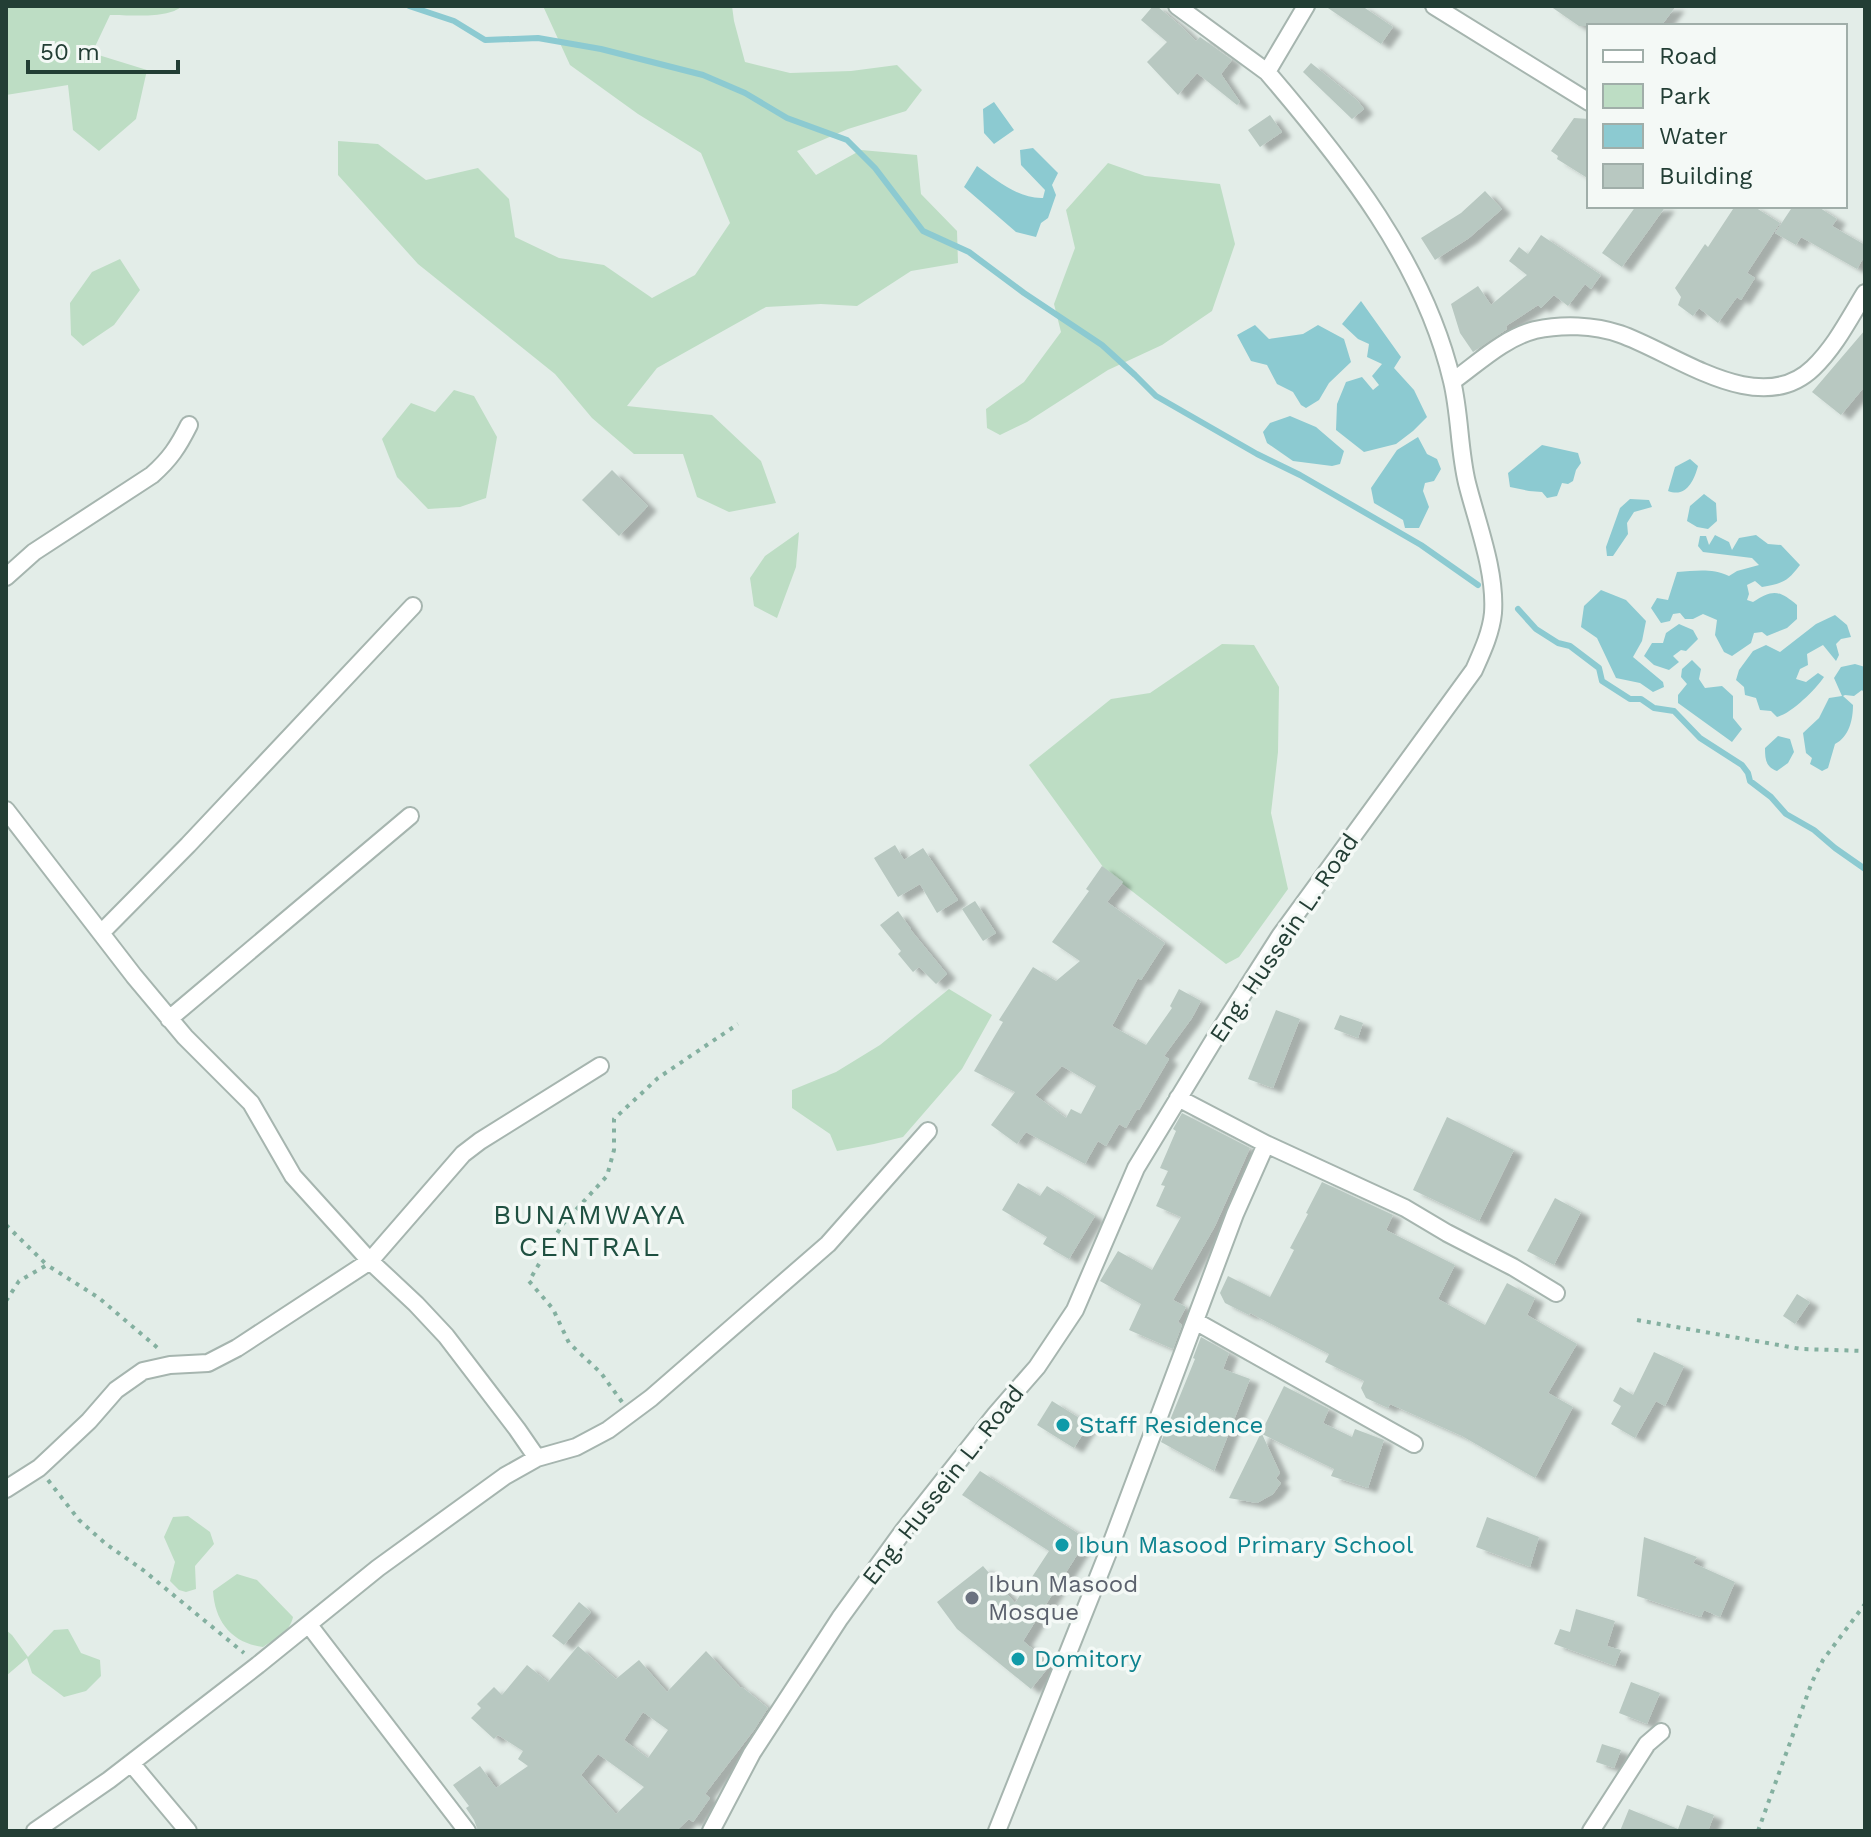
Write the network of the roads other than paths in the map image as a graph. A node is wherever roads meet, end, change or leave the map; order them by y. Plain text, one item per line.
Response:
1 (1177, 6) edge
2 (1306, 6) edge
3 (1434, 6) edge
4 (1267, 72) junction
5 (1587, 101) edge
6 (1865, 293) edge
7 (1453, 381) junction
8 (189, 425) dead end
9 (6, 577) edge
10 (413, 606) dead end
11 (6, 810) edge
12 (410, 816) dead end
13 (101, 933) junction
14 (169, 1019) junction
15 (600, 1066) dead end
16 (1178, 1098) junction
17 (928, 1131) dead end
18 (1266, 1144) junction
19 (370, 1261) junction
20 (1556, 1293) dead end
21 (1195, 1321) junction
22 (1414, 1444) dead end
23 (537, 1458) junction
24 (6, 1489) edge
25 (309, 1625) junction
26 (1661, 1732) dead end
27 (131, 1763) junction
28 (35, 1831) edge
29 (188, 1831) edge
30 (467, 1831) edge
31 (711, 1831) edge
32 (997, 1831) edge
33 (1591, 1831) edge

1 - 4 street, Eng. Hussein L. Road
2 - 4 street
3 - 5 street
4 - 7 street, Eng. Hussein L. Road
6 - 7 street
7 - 16 street, Eng. Hussein L. Road
8 - 9 street
10 - 13 street
11 - 13 street
12 - 14 street
13 - 14 street
14 - 19 street
15 - 19 street
16 - 18 street
16 - 31 street, Eng. Hussein L. Road
17 - 23 street
18 - 20 street
18 - 21 street
19 - 23 street
19 - 24 street
21 - 22 street
21 - 32 street
23 - 25 street
25 - 27 street
25 - 30 street
26 - 33 street
27 - 28 street
27 - 29 street

